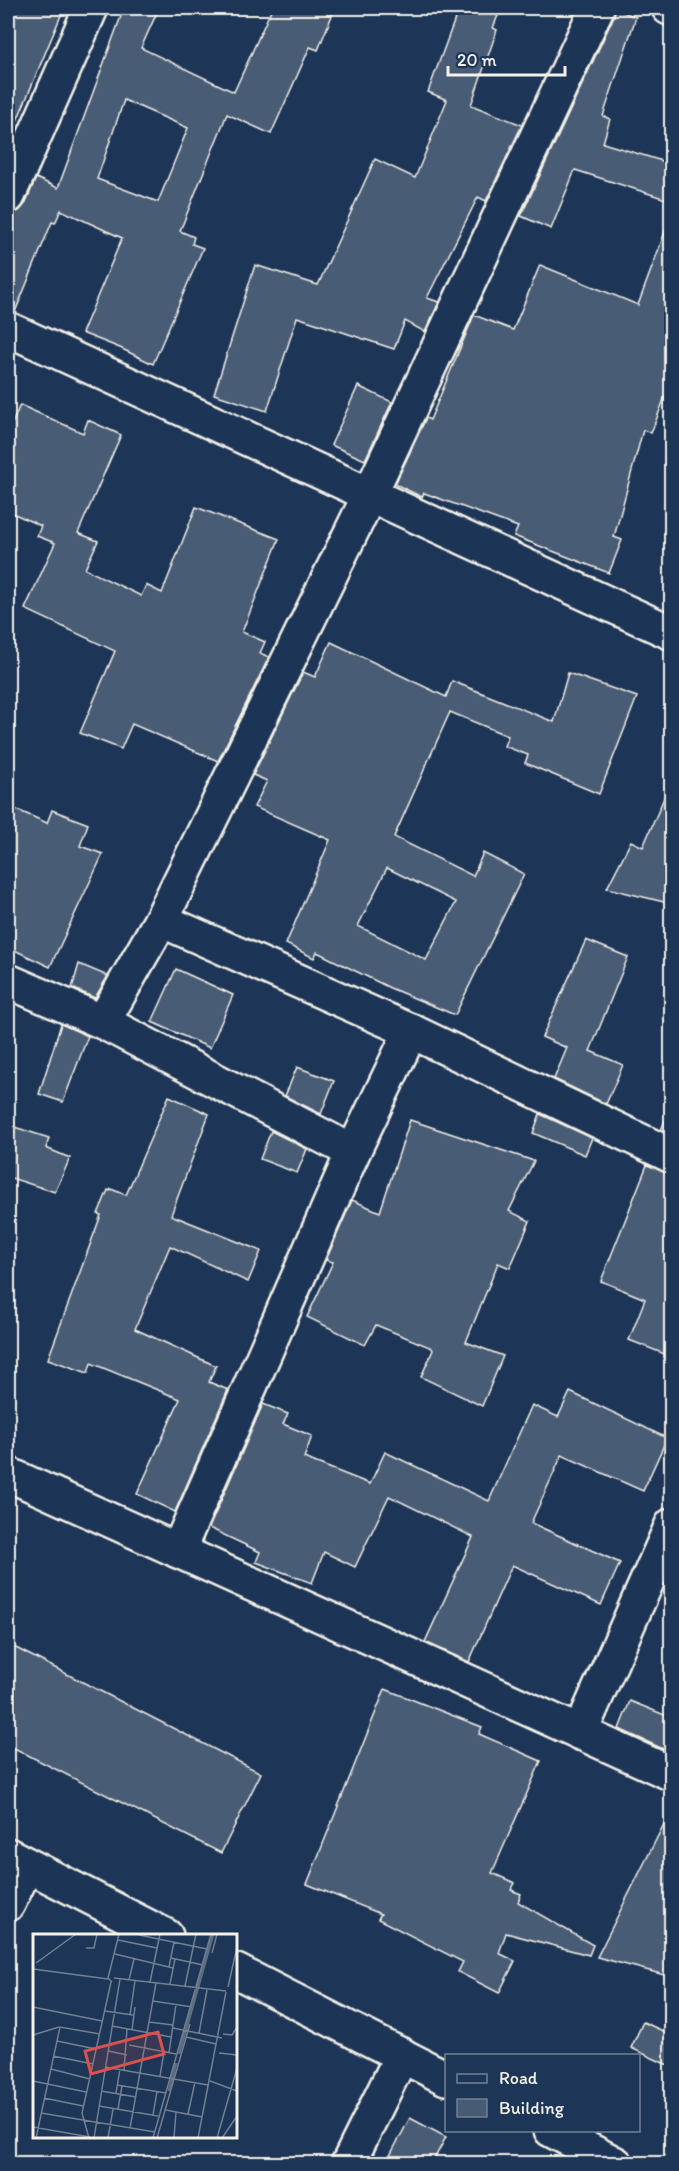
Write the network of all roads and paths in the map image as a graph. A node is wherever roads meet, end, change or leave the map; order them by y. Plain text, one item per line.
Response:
1 (91, 8) edge
2 (597, 8) edge
3 (8, 196) edge
4 (8, 329) edge
5 (370, 494) junction
6 (672, 633) edge
7 (161, 920) junction
8 (8, 981) edge
9 (103, 1022) junction
10 (411, 1031) junction
11 (353, 1152) junction
12 (672, 1156) edge
13 (8, 1474) edge
14 (672, 1525) edge
15 (178, 1551) junction
16 (580, 1733) junction
17 (672, 1774) edge
18 (17, 1860) edge
19 (8, 1904) edge
20 (164, 1934) edge
21 (237, 1972) edge
22 (402, 2055) junction
23 (445, 2077) edge
24 (555, 2132) edge
25 (348, 2163) edge
26 (616, 2163) edge

1 - 3 street
2 - 5 street
4 - 5 street
5 - 6 street
5 - 7 street
7 - 9 street
7 - 10 street
8 - 9 street
9 - 11 street
10 - 11 street
10 - 12 street
11 - 15 street
13 - 15 street
14 - 16 street
15 - 16 street
16 - 17 street
18 - 19 street
18 - 20 street
21 - 22 street
22 - 23 street
22 - 25 street
24 - 26 street

